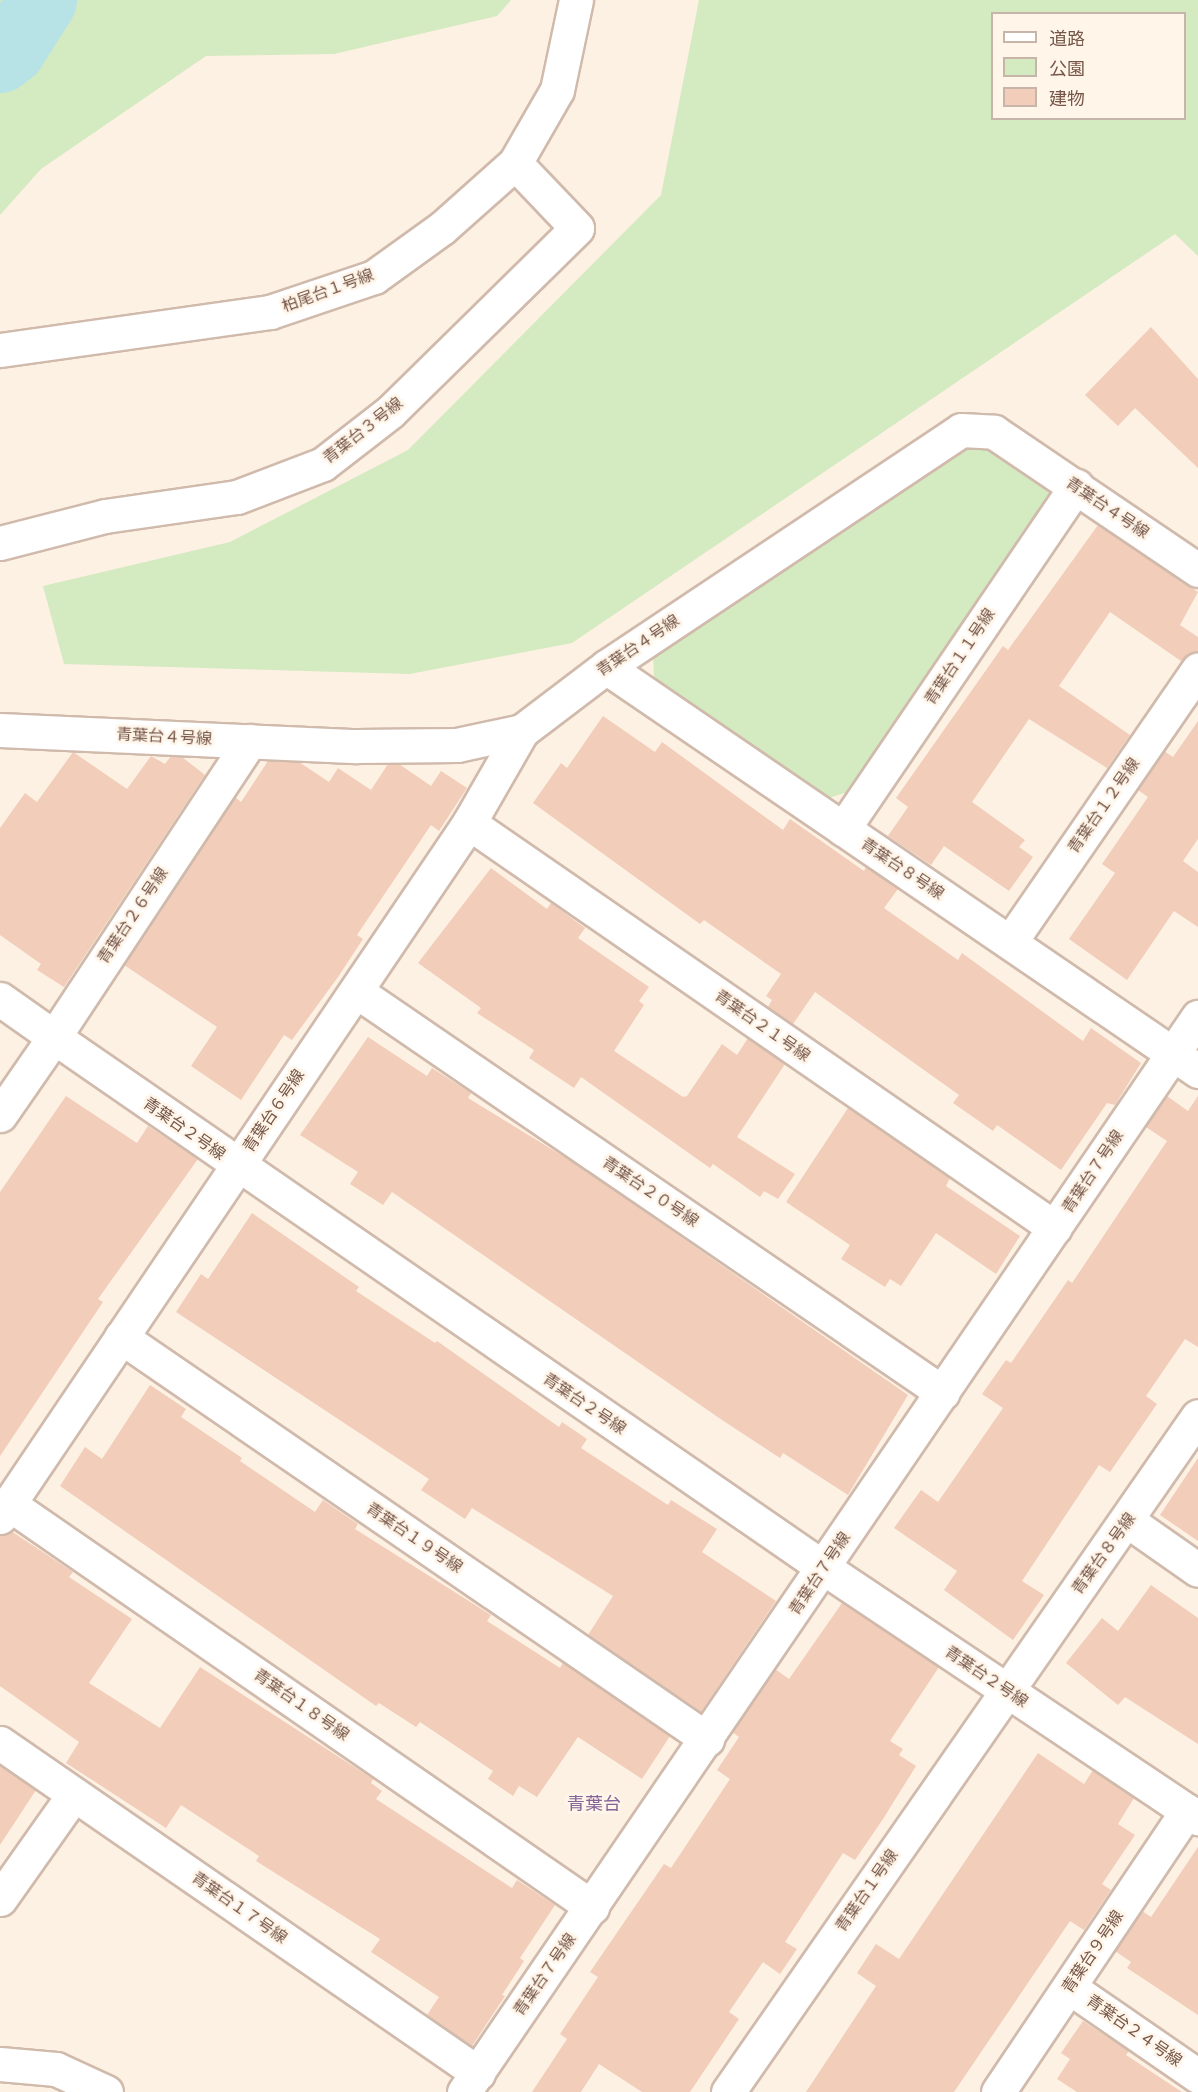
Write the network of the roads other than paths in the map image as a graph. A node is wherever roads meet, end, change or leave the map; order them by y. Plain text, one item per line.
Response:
1 (576, 0) edge
2 (516, 163) junction
3 (0, 350) edge
4 (1076, 486) junction
5 (0, 543) edge
6 (1198, 570) edge
7 (606, 667) junction
8 (1198, 669) edge
9 (0, 730) edge
10 (522, 731) junction
11 (250, 741) junction
12 (470, 823) junction
13 (843, 829) junction
14 (1010, 942) junction
15 (356, 991) junction
16 (0, 999) edge
17 (1198, 1017) edge
18 (54, 1037) junction
19 (1185, 1063) edge
20 (0, 1115) edge
21 (236, 1166) junction
22 (1055, 1228) junction
23 (122, 1337) junction
24 (943, 1393) junction
25 (1198, 1416) edge
26 (5, 1510) edge
27 (1128, 1521) junction
28 (824, 1568) junction
29 (1198, 1570) edge
30 (1006, 1690) junction
31 (707, 1739) junction
32 (0, 1743) edge
33 (74, 1794) junction
34 (1193, 1815) edge
35 (0, 1899) edge
36 (592, 1907) junction
37 (1070, 1987) junction
38 (0, 2064) edge
39 (1198, 2076) edge
40 (471, 2082) edge
41 (106, 2092) edge
42 (728, 2092) edge
43 (998, 2092) edge

1 - 2 street, 柏尾台１号線
2 - 3 street, 柏尾台１号線
2 - 5 street, 青葉台３号線
4 - 6 street, 青葉台４号線
4 - 7 street, 青葉台４号線
4 - 13 street, 青葉台１１号線
7 - 10 street, 青葉台４号線
7 - 13 street, 青葉台８号線
8 - 14 street, 青葉台１２号線
9 - 11 street, 青葉台４号線
10 - 11 street, 青葉台４号線
10 - 12 street, 青葉台６号線
11 - 18 street, 青葉台２６号線
12 - 15 street, 青葉台６号線
12 - 22 street, 青葉台２１号線
13 - 14 street, 青葉台８号線
14 - 19 street, 青葉台８号線
15 - 21 street, 青葉台６号線
15 - 24 street, 青葉台２０号線
16 - 18 street
17 - 19 street, 青葉台７号線
18 - 20 street
18 - 21 street, 青葉台２号線
19 - 22 street, 青葉台７号線
21 - 23 street, 青葉台６号線
21 - 28 street, 青葉台２号線
22 - 24 street, 青葉台７号線
23 - 26 street, 青葉台６号線
23 - 31 street, 青葉台１９号線
24 - 28 street, 青葉台７号線
25 - 27 street, 青葉台８号線
26 - 36 street, 青葉台１８号線
27 - 29 street
27 - 30 street, 青葉台８号線
28 - 30 street, 青葉台２号線
28 - 31 street, 青葉台７号線
30 - 34 street, 青葉台２号線
30 - 42 street, 青葉台１号線
31 - 36 street, 青葉台７号線
32 - 33 street, 青葉台１７号線
33 - 35 street
33 - 40 street, 青葉台１７号線
34 - 37 street, 青葉台９号線
36 - 40 street, 青葉台７号線
37 - 39 street, 青葉台２４号線
37 - 43 street, 青葉台９号線
38 - 41 street

